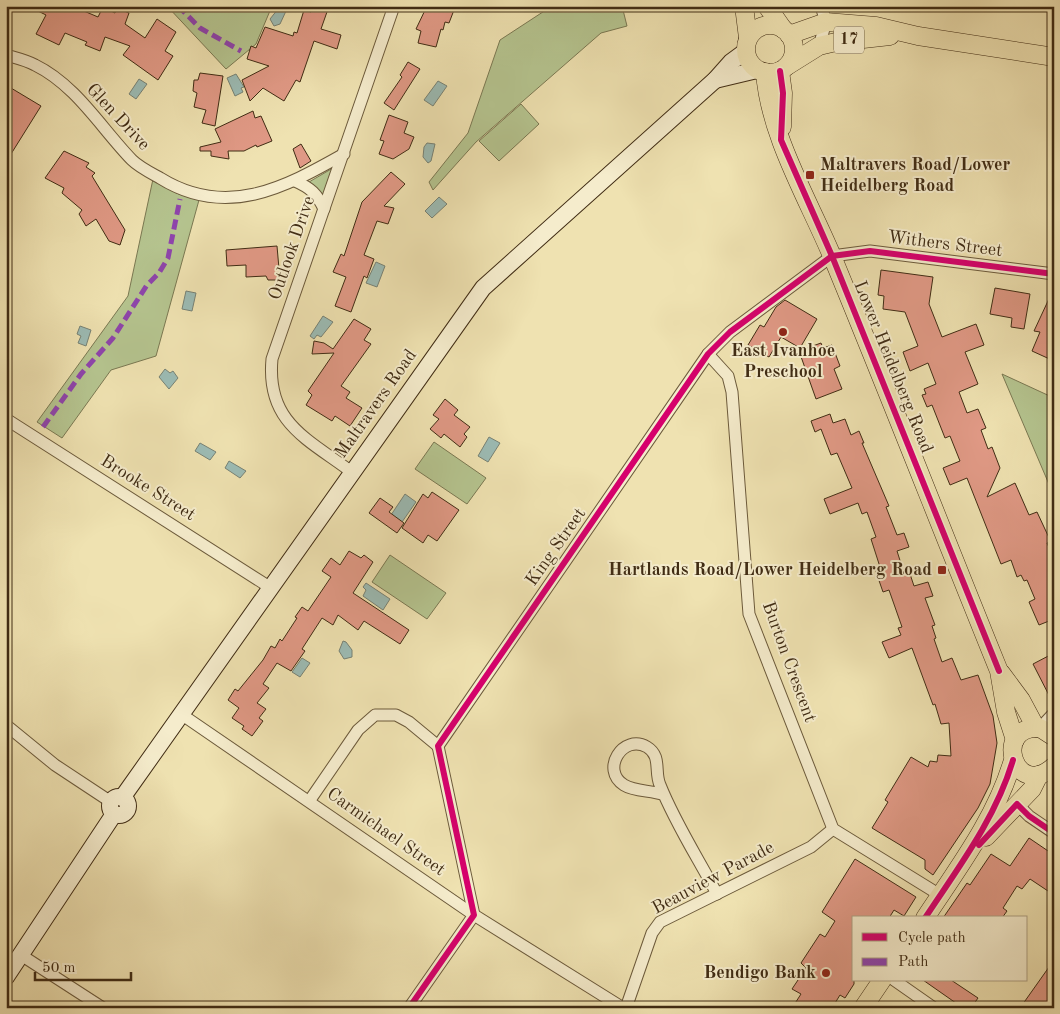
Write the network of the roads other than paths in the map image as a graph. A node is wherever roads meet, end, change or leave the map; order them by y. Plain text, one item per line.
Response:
1 (744, 6) edge
2 (767, 6) edge
3 (392, 8) edge
4 (823, 14) edge
5 (786, 32) junction
6 (918, 36) junction
7 (747, 45) junction
8 (820, 46) junction
9 (6, 54) edge
10 (1049, 54) edge
11 (772, 70) junction
12 (715, 80) junction
13 (344, 154) junction
14 (295, 182) junction
15 (324, 209) junction
16 (832, 256) junction
17 (1054, 274) edge
18 (708, 354) junction
19 (6, 419) edge
20 (353, 472) junction
21 (271, 588) junction
22 (999, 671) junction
23 (1054, 713) edge
24 (182, 714) junction
25 (6, 725) edge
26 (1043, 731) edge
27 (1015, 740) junction
28 (438, 746) junction
29 (1013, 760) junction
30 (1048, 772) edge
31 (664, 795) junction
32 (310, 800) junction
33 (116, 804) junction
34 (1017, 804) junction
35 (833, 829) junction
36 (1054, 833) edge
37 (961, 864) junction
38 (717, 894) junction
39 (940, 895) junction
40 (474, 915) junction
41 (925, 916) edge
42 (21, 955) junction
43 (6, 976) edge
44 (881, 982) edge
45 (897, 982) edge
46 (103, 1008) edge
47 (409, 1008) edge
48 (625, 1008) edge
49 (863, 1008) edge
50 (934, 1008) edge

1 - 7 main road
2 - 5 main road
3 - 13 street, Outlook Drive
4 - 5 main road, 17
4 - 6 main road, 17
4 - 8 street
5 - 7 main road
5 - 11 main road
6 - 8 main road, 17
6 - 10 main road, 17
7 - 11 main road
7 - 12 street, Maltravers Road
8 - 11 main road, 17
9 - 14 street, Glen Drive
11 - 12 street, Maltravers Road
11 - 16 main road, Lower Heidelberg Road
12 - 20 street, Maltravers Road
13 - 14 street, Glen Drive
13 - 15 street, Outlook Drive
14 - 15 street
15 - 20 street, Outlook Drive
16 - 17 street, Withers Street
16 - 18 street, King Street
16 - 22 main road, Lower Heidelberg Road
18 - 28 street, King Street
18 - 35 street, Burton Crescent
19 - 21 street, Brooke Street
20 - 21 street, Maltravers Road
21 - 24 street, Maltravers Road
22 - 26 main road, Lower Heidelberg Road
22 - 27 main road, Lower Heidelberg Road
23 - 26 street
24 - 32 street, Carmichael Street
24 - 33 street, Maltravers Road
25 - 33 street
26 - 27 main road
27 - 29 main road
28 - 32 street
28 - 40 street
29 - 30 main road
29 - 37 main road
30 - 34 main road
31 - 31 street
31 - 38 street
32 - 40 street, Carmichael Street
33 - 42 street, Maltravers Road
34 - 36 street
34 - 37 main road
35 - 38 street, Beauview Parade
35 - 39 street
37 - 39 main road
38 - 48 street, Beauview Parade
39 - 41 main road
40 - 47 street
40 - 48 street, Carmichael Street
42 - 43 street, Maltravers Road
42 - 46 street
44 - 49 main road
45 - 50 street

